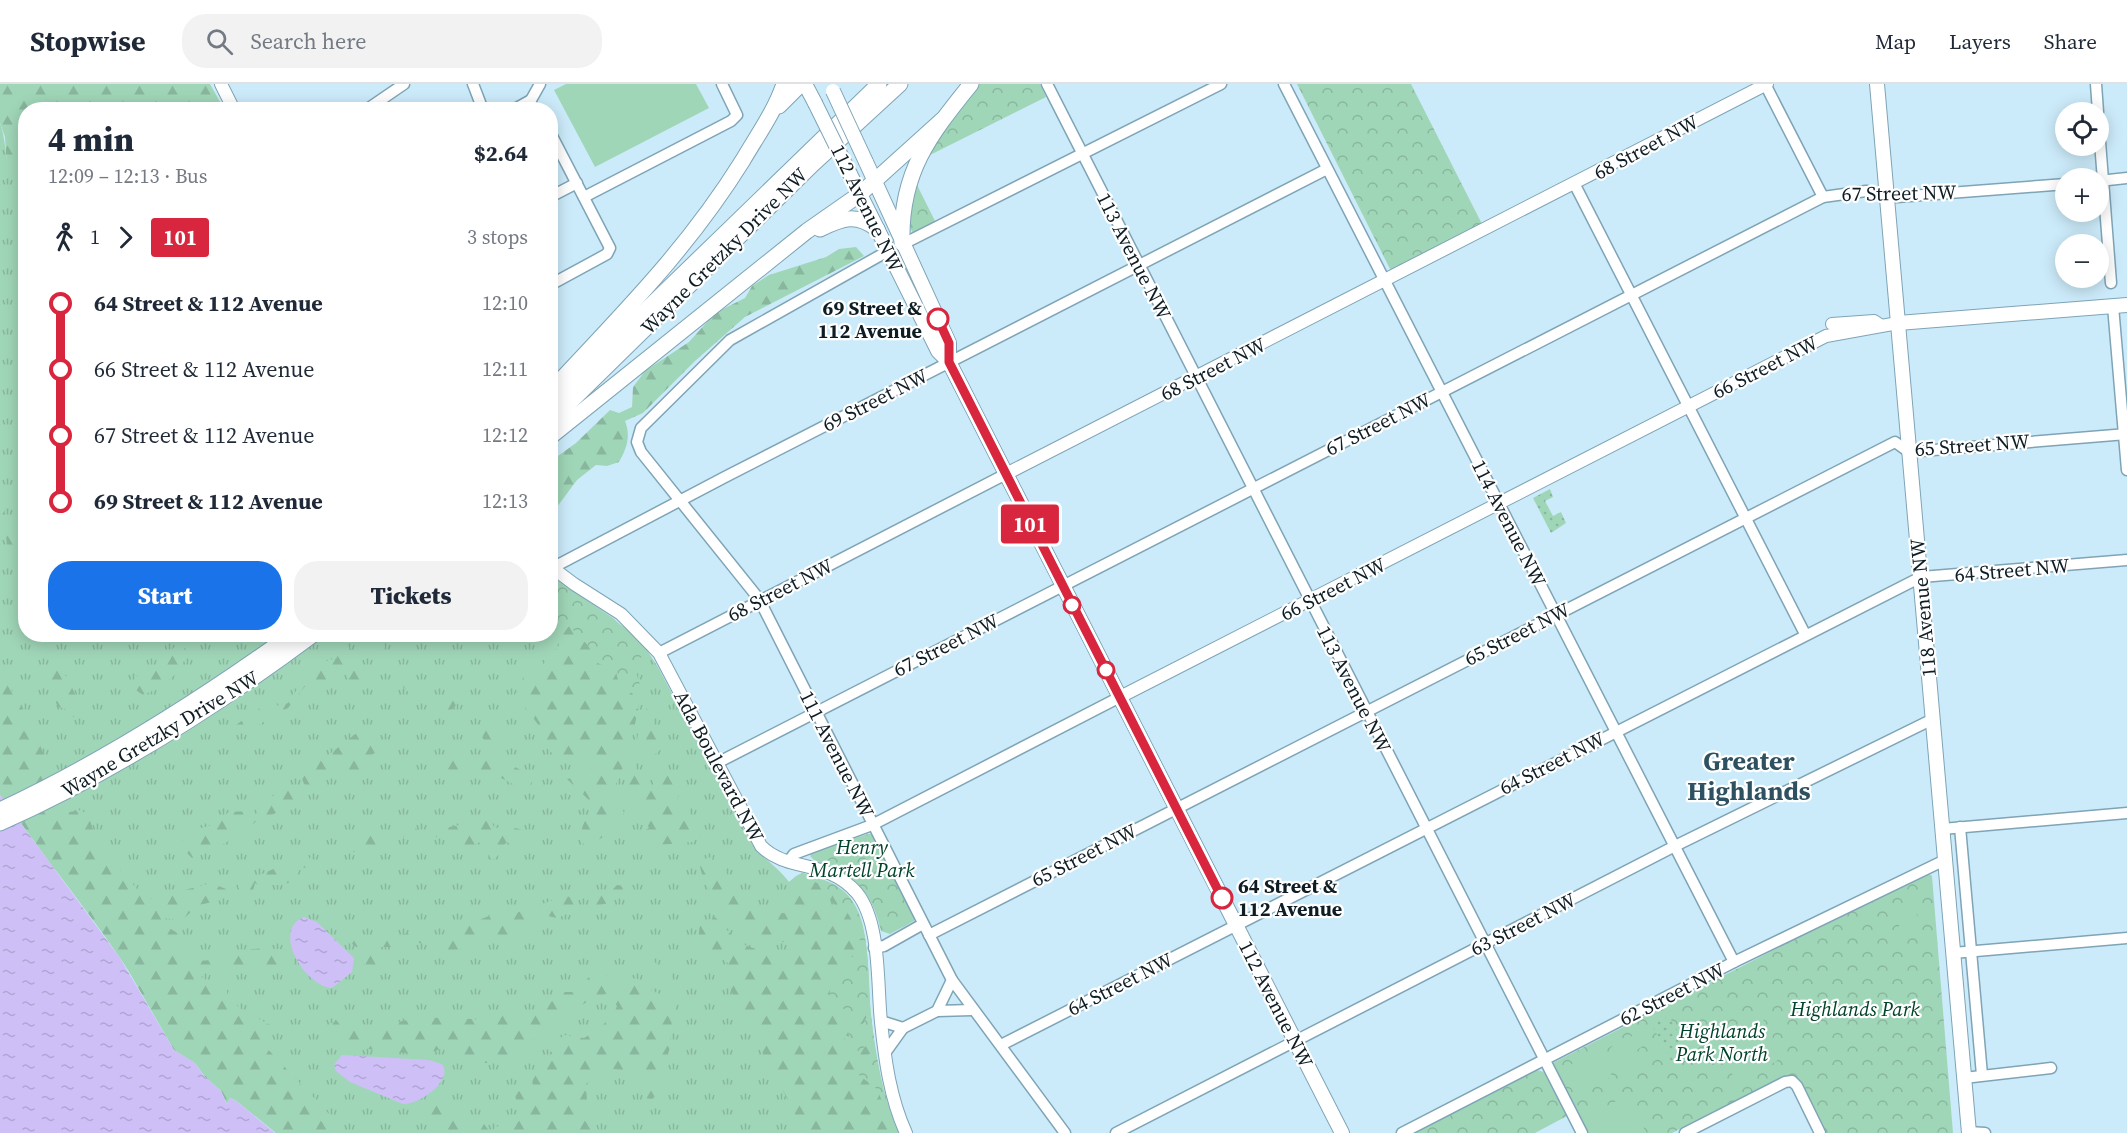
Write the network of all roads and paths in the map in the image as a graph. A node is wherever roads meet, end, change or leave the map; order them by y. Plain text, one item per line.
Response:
1 (221, 84) edge
2 (404, 84) edge
3 (473, 84) edge
4 (540, 84) edge
5 (722, 84) edge
6 (784, 84) edge
7 (803, 84) edge
8 (879, 84) edge
9 (900, 84) edge
10 (971, 84) edge
11 (1047, 84) edge
12 (1221, 84) edge
13 (1284, 84) edge
14 (1766, 84) edge
15 (1877, 84) edge
16 (2096, 84) edge
17 (831, 87) edge
18 (230, 102) edge
19 (378, 102) edge
20 (480, 102) edge
21 (533, 102) edge
22 (2097, 102) edge
23 (942, 120) junction
24 (765, 122) junction
25 (558, 147) edge
26 (1082, 154) junction
27 (1328, 169) junction
28 (2127, 178) edge
29 (2109, 180) edge
30 (875, 181) junction
31 (577, 183) junction
32 (1575, 185) junction
33 (2055, 185) edge
34 (558, 193) edge
35 (860, 194) junction
36 (1887, 194) junction
37 (584, 197) junction
38 (1823, 197) junction
39 (2105, 222) edge
40 (877, 229) junction
41 (798, 239) junction
42 (902, 244) junction
43 (888, 251) junction
44 (1139, 266) junction
45 (558, 280) edge
46 (1386, 281) junction
47 (2111, 283) dead end
48 (1632, 296) junction
49 (2127, 304) edge
50 (2113, 306) junction
51 (1898, 323) junction
52 (1832, 324) dead end
53 (1880, 325) junction
54 (949, 362) junction
55 (1196, 377) junction
56 (558, 382) edge
57 (1443, 391) junction
58 (558, 395) edge
59 (1690, 406) junction
60 (558, 414) edge
61 (558, 431) edge
62 (2125, 434) edge
63 (1909, 452) junction
64 (2127, 470) edge
65 (1006, 474) junction
66 (1252, 489) junction
67 (680, 500) junction
68 (1499, 503) junction
69 (1747, 518) junction
70 (2127, 560) edge
71 (558, 563) edge
72 (558, 572) edge
73 (1921, 577) junction
74 (1063, 586) junction
75 (759, 599) junction
76 (1310, 601) junction
77 (1555, 614) junction
78 (1805, 634) junction
79 (281, 642) edge
80 (303, 642) edge
81 (659, 653) junction
82 (1120, 697) junction
83 (816, 711) junction
84 (1366, 711) junction
85 (1933, 718) junction
86 (1615, 730) junction
87 (717, 763) junction
88 (91, 771) junction
89 (1175, 808) junction
90 (0, 810) edge
91 (2127, 813) edge
92 (0, 824) edge
93 (872, 825) junction
94 (1425, 828) junction
95 (1960, 828) junction
96 (1942, 829) junction
97 (1675, 846) junction
98 (1945, 860) junction
99 (788, 862) junction
100 (923, 924) junction
101 (1235, 924) junction
102 (929, 935) junction
103 (2127, 938) edge
104 (1485, 944) junction
105 (874, 948) junction
106 (1971, 951) junction
107 (1953, 953) junction
108 (1734, 962) junction
109 (952, 980) junction
110 (972, 1010) junction
111 (938, 1011) junction
112 (881, 1021) junction
113 (903, 1028) junction
114 (1295, 1041) junction
115 (1001, 1045) junction
116 (885, 1053) junction
117 (1545, 1060) junction
118 (2051, 1068) dead end
119 (1982, 1075) junction
120 (1964, 1078) junction
121 (1969, 1132) edge
122 (906, 1133) edge
123 (1065, 1133) edge
124 (1116, 1133) edge
125 (1342, 1133) edge
126 (1402, 1133) edge
127 (1582, 1133) edge
128 (1685, 1133) edge
129 (1820, 1133) edge
130 (1985, 1133) edge

1 - 18 street
2 - 19 street
3 - 20 street
4 - 21 street
5 - 37 street
6 - 24 main road
7 - 24 main road
7 - 35 main road, 112 Avenue NW, bridge
8 - 58 main road, Wayne Gretzky Drive NW
9 - 60 main road, Wayne Gretzky Drive NW
10 - 23 main road
11 - 26 street, 113 Avenue NW
12 - 26 street
13 - 27 street, 114 Avenue NW
14 - 32 street, 68 Street NW
14 - 38 street
15 - 36 main road, 118 Avenue NW
16 - 22 street
17 - 30 main road, 112 Avenue NW, bridge
23 - 30 main road
23 - 42 main road
24 - 56 main road
25 - 31 street
26 - 42 street
26 - 44 street, 113 Avenue NW
27 - 44 street, 69 Street NW
27 - 46 street, 114 Avenue NW
28 - 29 street
30 - 35 main road
30 - 42 main road, 112 Avenue NW
31 - 34 street
31 - 37 street
32 - 46 street, 68 Street NW
32 - 48 street
33 - 36 street, 67 Street NW
35 - 40 main road, 112 Avenue NW
35 - 41 main road
36 - 38 street, 67 Street NW
36 - 51 main road, 118 Avenue NW
37 - 45 street
38 - 48 street, 67 Street NW
39 - 47 street
40 - 41 main road
40 - 43 main road, 112 Avenue NW
41 - 61 main road
42 - 54 main road, 112 Avenue NW
43 - 54 main road, 112 Avenue NW
43 - 67 street, 111 Avenue NW
44 - 54 street, 69 Street NW
44 - 55 street, 113 Avenue NW
46 - 55 street, 68 Street NW
46 - 57 street, 114 Avenue NW
48 - 57 street, 67 Street NW
48 - 59 street
49 - 50 main road, 66 Street NW
50 - 51 main road, 66 Street NW
50 - 62 street
51 - 53 street, 66 Street NW
51 - 63 main road, 118 Avenue NW
52 - 53 street, 66 Street NW
53 - 59 street, 66 Street NW
54 - 65 main road, 112 Avenue NW
54 - 67 street, 69 Street NW
55 - 65 street, 68 Street NW
55 - 66 street, 113 Avenue NW
57 - 66 street, 67 Street NW
57 - 68 street, 114 Avenue NW
59 - 68 street, 66 Street NW
59 - 69 street
62 - 63 street, 65 Street NW
62 - 64 street
63 - 69 street, 65 Street NW
63 - 73 main road, 118 Avenue NW
65 - 74 main road, 112 Avenue NW
65 - 75 street, 68 Street NW
66 - 74 street, 67 Street NW
66 - 76 street, 113 Avenue NW
67 - 71 street, 69 Street NW
67 - 75 street, 111 Avenue NW
68 - 76 street, 66 Street NW
68 - 77 street, 114 Avenue NW
69 - 77 street, 65 Street NW
69 - 78 street
70 - 73 street, 64 Street NW
72 - 81 street, Ada Boulevard NW
73 - 78 street, 64 Street NW
73 - 85 main road, 118 Avenue NW
74 - 82 main road, 112 Avenue NW
74 - 83 street, 67 Street NW
75 - 81 street, 68 Street NW
75 - 83 street, 111 Avenue NW
76 - 82 street, 66 Street NW
76 - 84 street, 113 Avenue NW
77 - 84 street, 65 Street NW
77 - 86 street, 114 Avenue NW
78 - 86 street, 64 Street NW
79 - 88 main road, Wayne Gretzky Drive NW
80 - 88 main road, Wayne Gretzky Drive NW
81 - 87 street, Ada Boulevard NW
82 - 89 main road, 112 Avenue NW
82 - 93 street, 66 Street NW
83 - 87 street, 67 Street NW
83 - 93 street, 111 Avenue NW
84 - 89 street, 65 Street NW
84 - 94 street, 113 Avenue NW
85 - 96 main road, 118 Avenue NW
85 - 97 street, 63 Street NW
86 - 94 street, 64 Street NW
86 - 97 street, 114 Avenue NW
87 - 99 street, Ada Boulevard NW
88 - 90 main road, Wayne Gretzky Drive NW
88 - 92 main road, Wayne Gretzky Drive NW
89 - 101 main road, 112 Avenue NW
89 - 102 street, 65 Street NW
91 - 95 street
93 - 99 street, 66 Street NW
93 - 100 street, 111 Avenue NW
94 - 101 street, 64 Street NW
94 - 104 street, 113 Avenue NW
95 - 96 street
95 - 106 street
96 - 98 main road, 118 Avenue NW
97 - 104 street, 63 Street NW
97 - 108 street, 114 Avenue NW
98 - 107 main road, 118 Avenue NW
98 - 108 street, 62 Street NW
99 - 105 street, Ada Boulevard NW
100 - 102 street, 111 Avenue NW
100 - 105 street
101 - 114 main road, 112 Avenue NW
101 - 115 street, 64 Street NW
102 - 109 street, 111 Avenue NW
103 - 106 street
104 - 114 street, 63 Street NW
104 - 117 street, 113 Avenue NW
105 - 112 street, Ada Boulevard NW
106 - 107 street
106 - 119 street
107 - 120 main road, 118 Avenue NW
108 - 117 street, 62 Street NW
109 - 110 street, 111 Avenue NW
109 - 111 street
110 - 111 street
110 - 115 street, 111 Avenue NW
111 - 113 street
112 - 113 street
112 - 116 street, Ada Boulevard NW
113 - 116 street
114 - 124 street, 63 Street NW
114 - 125 main road, 112 Avenue NW
115 - 123 street, 111 Avenue NW
116 - 122 street, Ada Boulevard NW
117 - 126 street, 62 Street NW
117 - 127 street, 113 Avenue NW
118 - 119 street
119 - 120 street
120 - 121 main road, 118 Avenue NW
121 - 130 street, 118 Avenue NW
128 - 129 street

